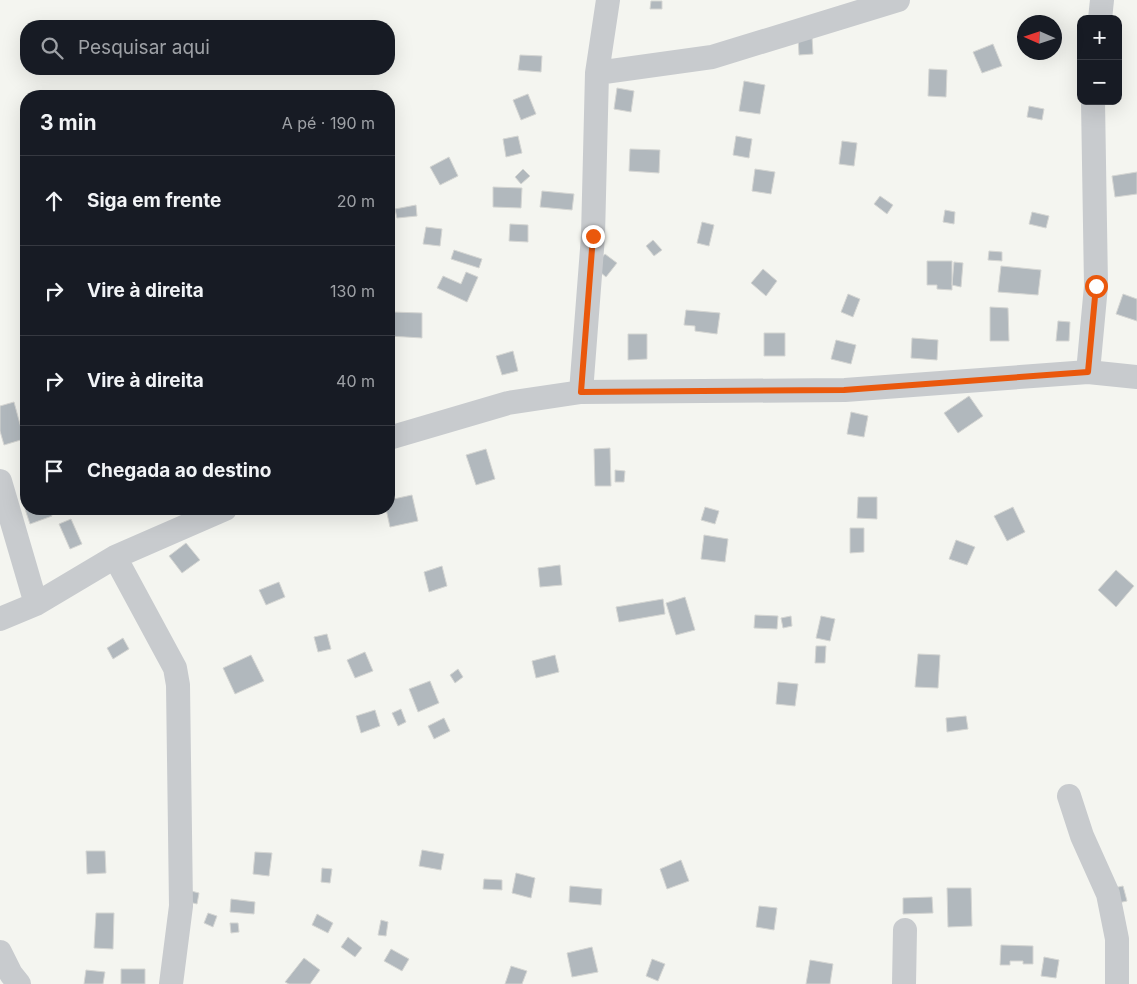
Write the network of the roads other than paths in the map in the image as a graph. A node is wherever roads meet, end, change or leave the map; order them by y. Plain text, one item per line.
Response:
1 (608, 0) edge
2 (898, 0) edge
3 (1102, 0) edge
4 (1100, 15) edge
5 (597, 73) junction
6 (1093, 105) edge
7 (1088, 372) junction
8 (1137, 377) edge
9 (581, 392) junction
10 (395, 436) edge
11 (0, 481) edge
12 (211, 515) edge
13 (115, 557) junction
14 (36, 604) junction
15 (0, 619) edge
16 (1069, 796) dead end
17 (905, 930) dead end
18 (0, 952) edge
19 (19, 984) edge
20 (171, 984) edge
21 (904, 984) edge
22 (1117, 984) edge

1 - 5 street
2 - 5 street
3 - 4 street
5 - 9 street
6 - 7 street
7 - 8 street
7 - 9 street
9 - 10 street
11 - 14 street
12 - 13 street
13 - 14 street
13 - 20 street
14 - 15 street
16 - 22 street
17 - 21 street
18 - 19 street

